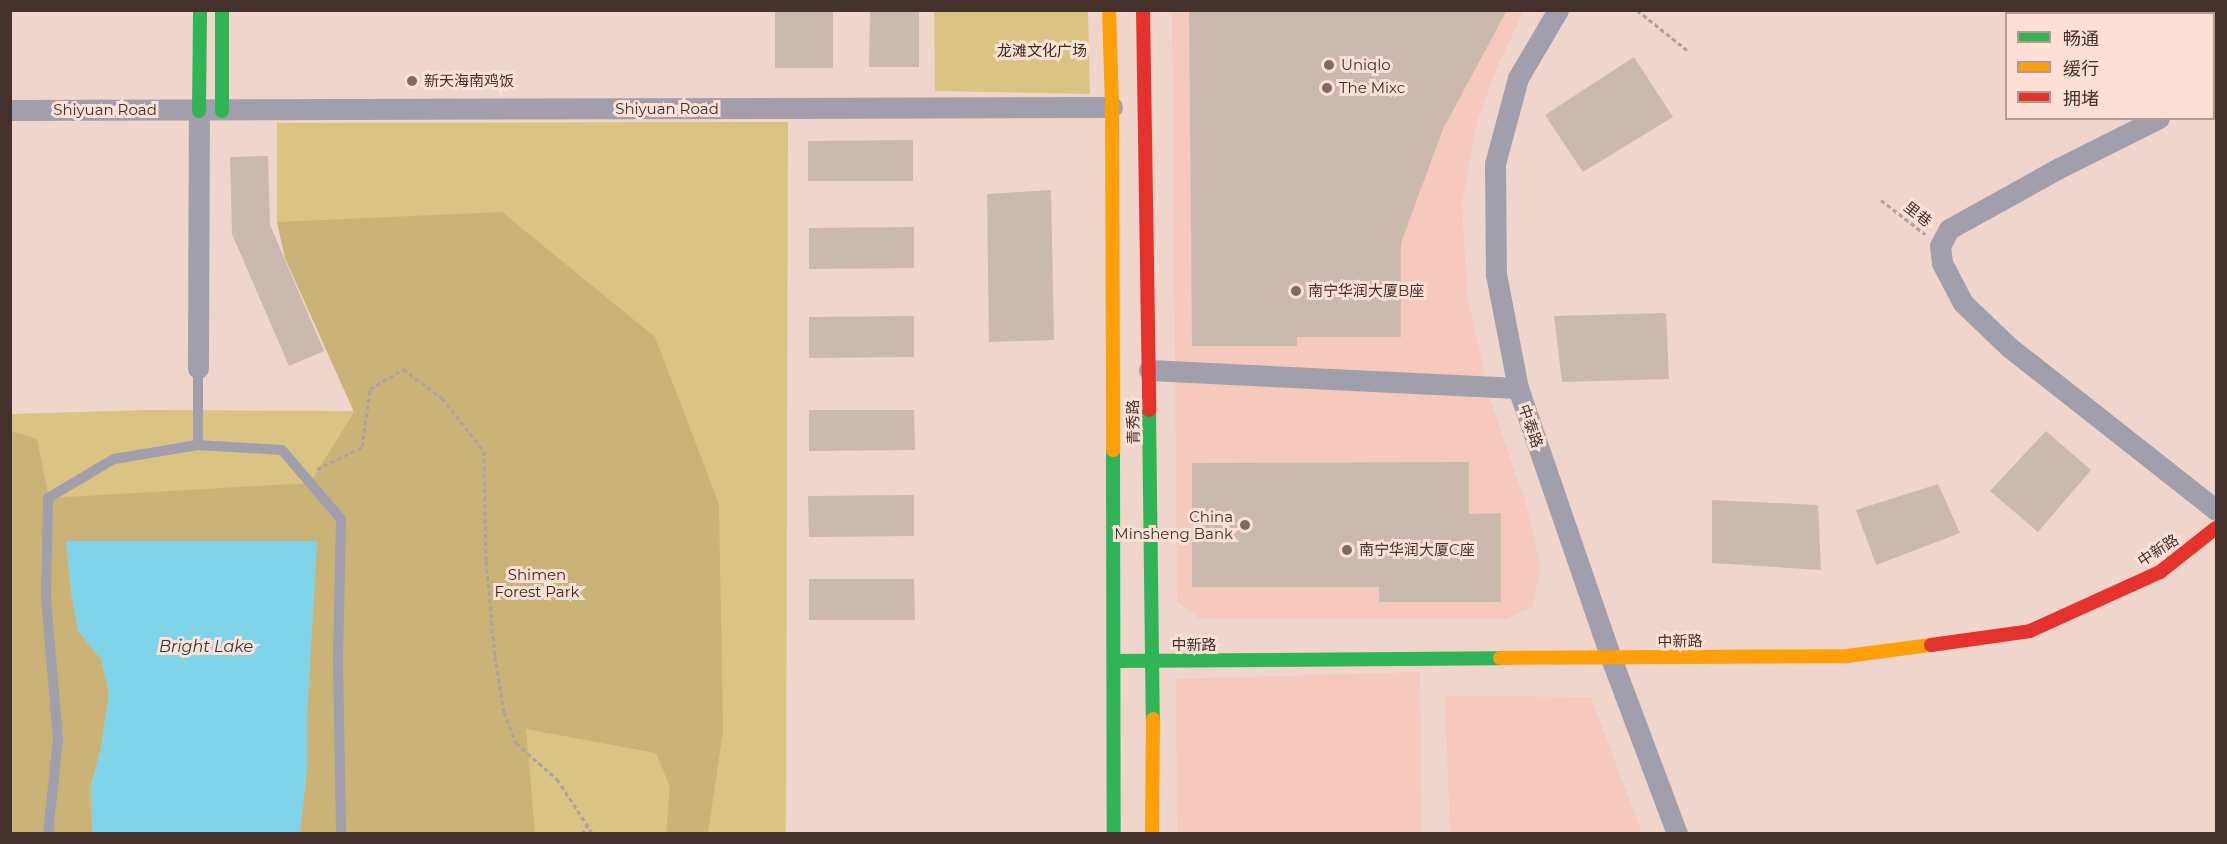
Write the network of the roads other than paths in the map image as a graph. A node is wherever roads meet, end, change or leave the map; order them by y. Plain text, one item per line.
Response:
1 (200, 10) edge
2 (222, 10) edge
3 (1109, 10) edge
4 (1143, 10) edge
5 (1558, 10) edge
6 (1112, 107) junction
7 (10, 110) edge
8 (199, 111) junction
9 (222, 111) junction
10 (2155, 120) edge
11 (198, 368) joint
12 (1149, 370) junction
13 (1518, 388) junction
14 (198, 445) junction
15 (2217, 510) edge
16 (2217, 528) edge
17 (1611, 658) junction
18 (1115, 661) junction
19 (1153, 661) junction
20 (48, 834) edge
21 (341, 834) edge
22 (1114, 834) edge
23 (1152, 834) edge
24 (1677, 834) edge

1 - 8 main road
2 - 9 main road
3 - 6 main road, 青秀路
4 - 12 main road, 青秀路
5 - 13 street, 中泰路
6 - 9 street, Shiyuan Road
6 - 18 main road, 青秀路
7 - 8 street, Shiyuan Road
8 - 9 street, Shiyuan Road
8 - 11 street
10 - 15 street
11 - 14 lane
12 - 13 street
12 - 19 main road, 青秀路
13 - 17 street, 中泰路
14 - 20 lane
14 - 21 lane
16 - 17 main road, 中新路
17 - 19 main road, 中新路
17 - 24 street, 中泰路
18 - 19 main road, 中新路
18 - 22 main road, 青秀路
19 - 23 main road, 青秀路

